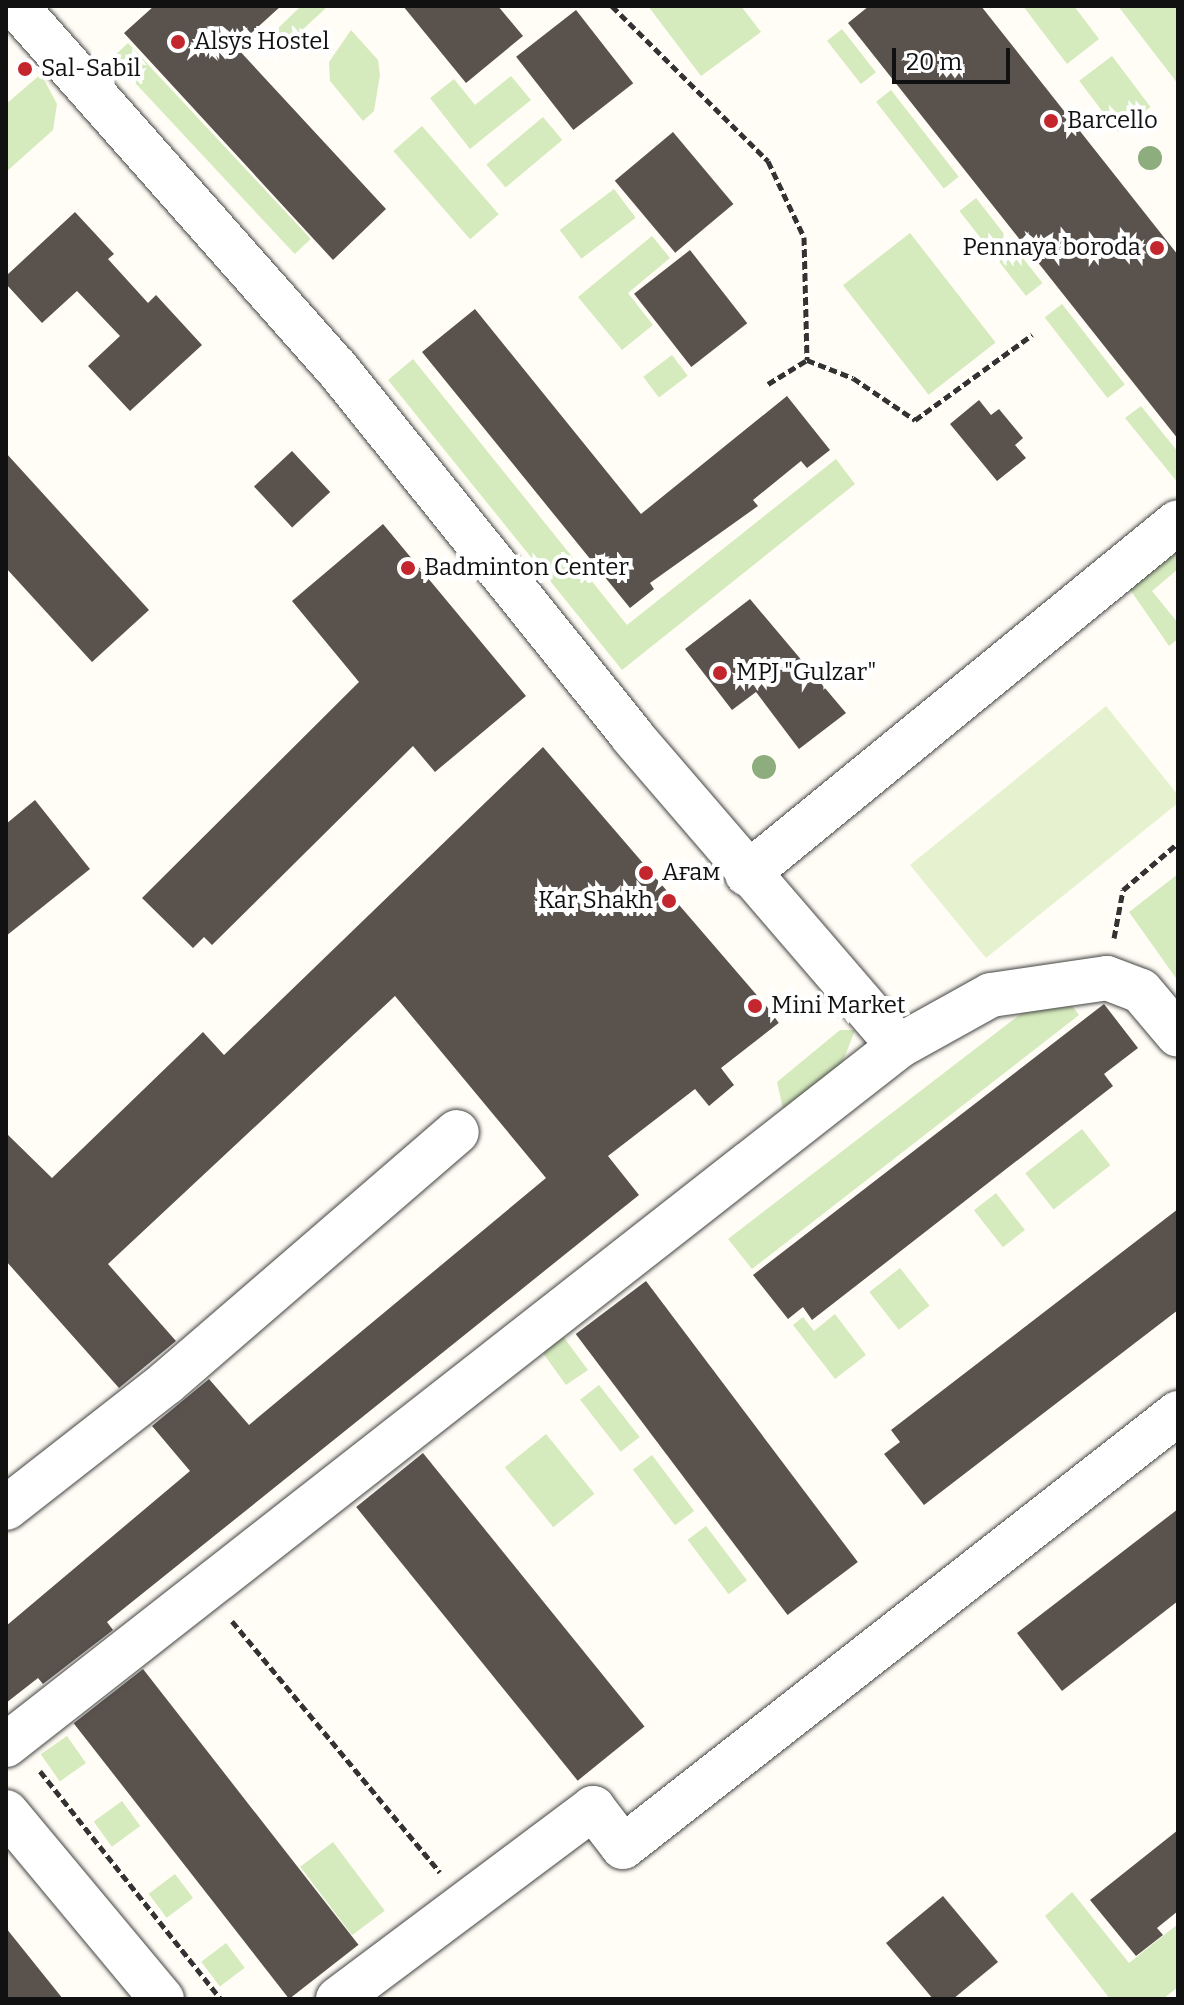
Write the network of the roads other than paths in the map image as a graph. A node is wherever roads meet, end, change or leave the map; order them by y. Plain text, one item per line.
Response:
1 (16, 6) edge
2 (1178, 522) edge
3 (747, 874) junction
4 (1178, 1035) edge
5 (899, 1046) junction
6 (457, 1132) dead end
7 (1178, 1413) edge
8 (6, 1508) edge
9 (10, 1742) edge
10 (6, 1812) edge
11 (162, 1999) edge
12 (338, 1999) edge

1 - 3 street
2 - 3 street
3 - 5 street
4 - 5 street
5 - 9 street
6 - 8 street
7 - 12 street
10 - 11 street

